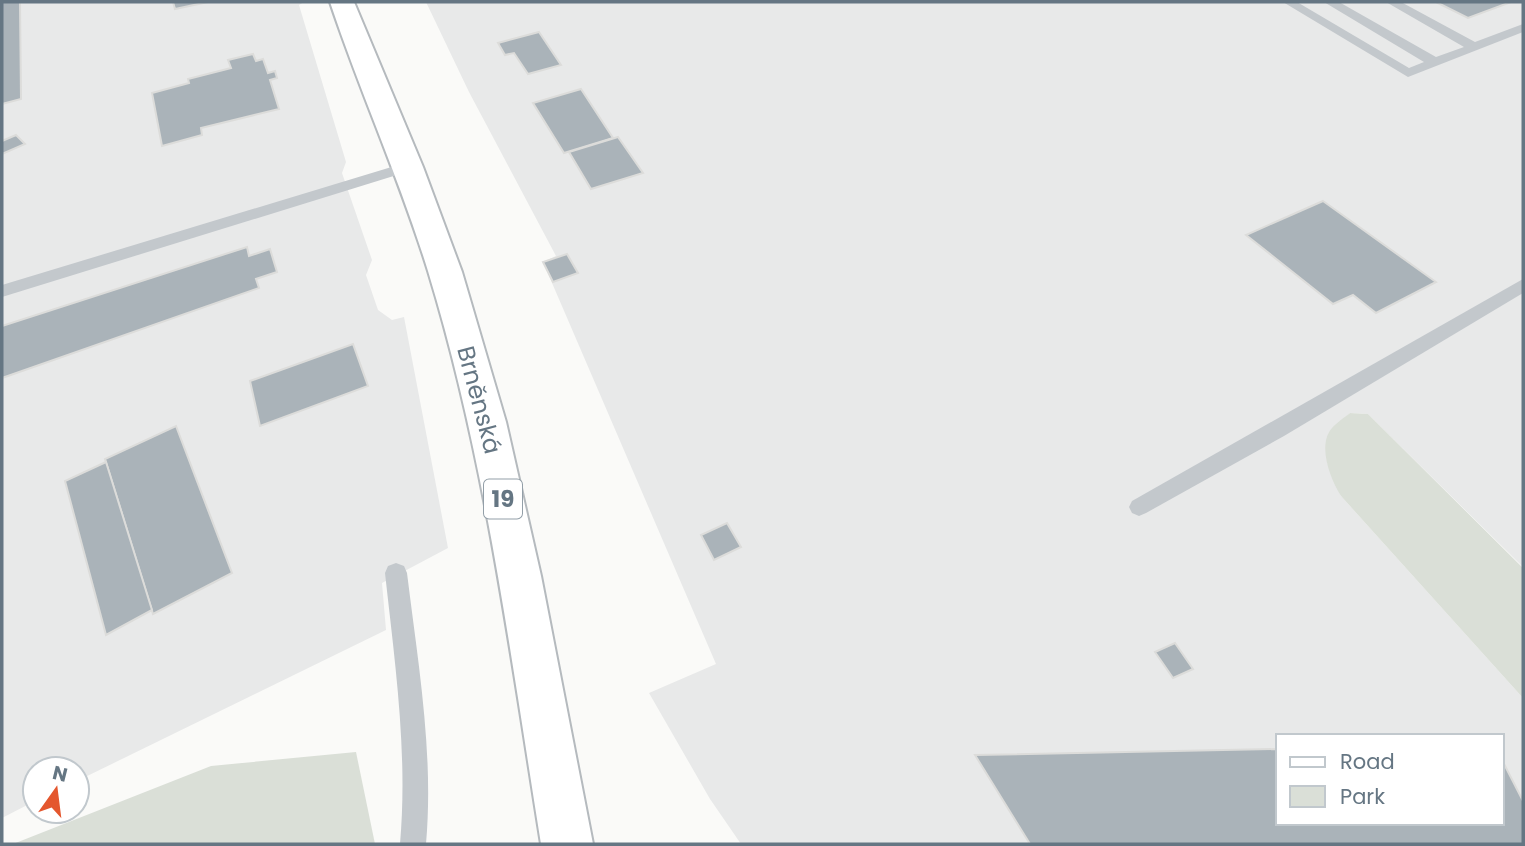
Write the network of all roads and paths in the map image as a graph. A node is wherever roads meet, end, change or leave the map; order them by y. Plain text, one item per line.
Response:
1 (342, 2) edge
2 (1289, 2) edge
3 (1330, 2) edge
4 (1392, 2) edge
5 (1523, 28) edge
6 (1474, 47) junction
7 (1436, 63) junction
8 (408, 167) junction
9 (1523, 285) edge
10 (2, 291) edge
11 (1139, 507) dead end
12 (396, 573) dead end
13 (413, 844) edge
14 (567, 844) edge

1 - 8 main road, Brněnská / 19
2 - 7 lane
3 - 7 lane
4 - 6 lane
5 - 6 lane
6 - 7 lane
8 - 10 lane
8 - 14 main road, Brněnská / 19
9 - 11 lane
12 - 13 lane

